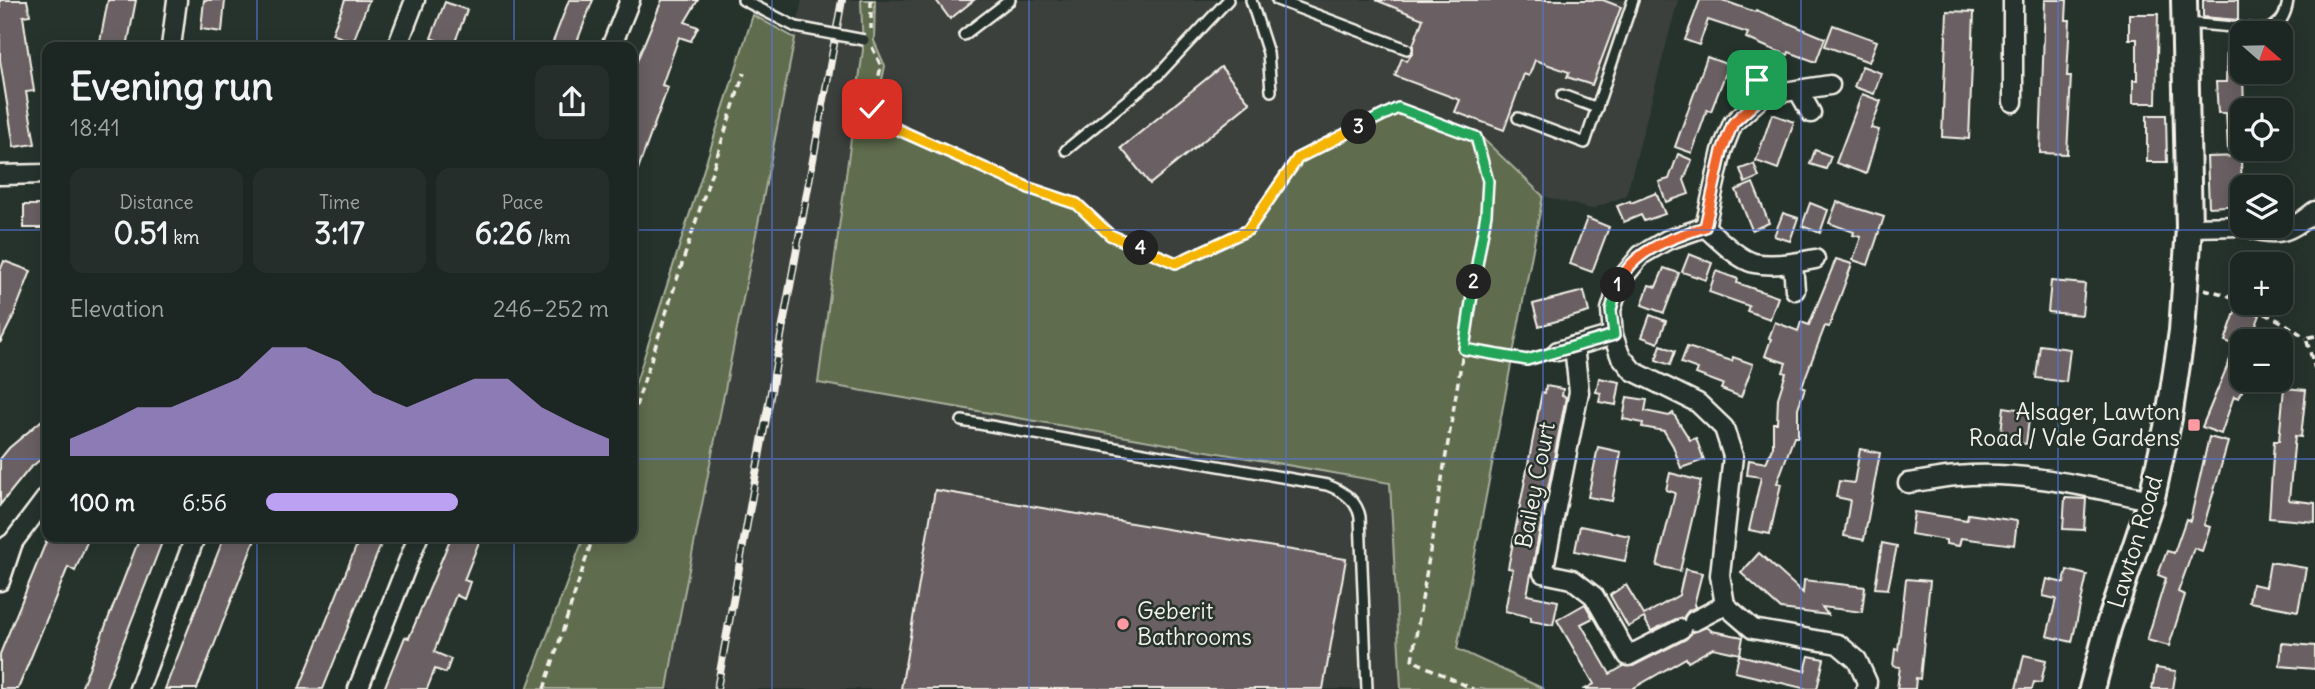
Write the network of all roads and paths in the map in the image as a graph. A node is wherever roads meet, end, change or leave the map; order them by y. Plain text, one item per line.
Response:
1 (177, 0) edge
2 (415, 0) edge
3 (630, 0) edge
4 (743, 0) edge
5 (871, 0) edge
6 (1010, 0) edge
7 (1228, 0) edge
8 (1251, 0) edge
9 (1277, 0) edge
10 (1633, 0) edge
11 (2013, 0) edge
12 (2288, 0) edge
13 (2185, 11) edge
14 (964, 35) dead end
15 (869, 38) junction
16 (172, 42) edge
17 (399, 42) edge
18 (613, 42) edge
19 (1406, 48) dead end
20 (744, 73) dead end
21 (1830, 85) dead end
22 (1798, 90) junction
23 (1271, 91) dead end
24 (1562, 95) dead end
25 (2012, 102) dead end
26 (1597, 108) junction
27 (1811, 113) dead end
28 (1518, 118) dead end
29 (1066, 150) dead end
30 (42, 173) edge
31 (0, 175) edge
32 (2315, 211) edge
33 (2230, 226) edge
34 (1705, 227) junction
35 (2189, 227) junction
36 (2293, 229) edge
37 (1815, 259) dead end
38 (1793, 264) junction
39 (2187, 285) junction
40 (1796, 290) dead end
41 (2230, 296) edge
42 (2268, 315) edge
43 (1614, 335) junction
44 (2315, 336) edge
45 (2306, 338) junction
46 (1464, 349) junction
47 (1566, 349) junction
48 (2315, 369) edge
49 (637, 403) edge
50 (962, 421) dead end
51 (1908, 483) dead end
52 (2151, 500) junction
53 (42, 503) edge
54 (193, 542) edge
55 (416, 542) edge
56 (591, 542) edge
57 (6, 546) edge
58 (0, 580) edge
59 (1725, 606) junction
60 (139, 689) edge
61 (358, 689) edge
62 (544, 689) edge
63 (1367, 689) edge
64 (1473, 689) edge
65 (1866, 689) edge
66 (2092, 689) edge

1 - 16 street
2 - 17 street
3 - 18 street
4 - 15 lane, bridge
5 - 15 path
6 - 14 lane
7 - 29 lane
8 - 23 lane
9 - 19 lane
10 - 26 lane
11 - 25 street
12 - 13 lane
13 - 35 main road, Lawton Road
15 - 46 path
20 - 49 path
21 - 22 street
22 - 27 street
22 - 34 street
24 - 26 lane
26 - 28 lane
30 - 31 street
32 - 36 street
33 - 35 street
34 - 38 street
34 - 43 street
35 - 39 main road, Lawton Road
37 - 38 street
38 - 40 street
39 - 41 path
39 - 52 main road, Lawton Road
42 - 45 path
43 - 47 street
43 - 59 street
44 - 45 path
45 - 48 path
46 - 47 path
46 - 64 path
47 - 59 street, Bailey Court
50 - 63 lane
51 - 52 street
52 - 66 main road, Lawton Road
53 - 57 street
54 - 60 street
55 - 61 street
56 - 62 path
57 - 58 street
59 - 65 street

